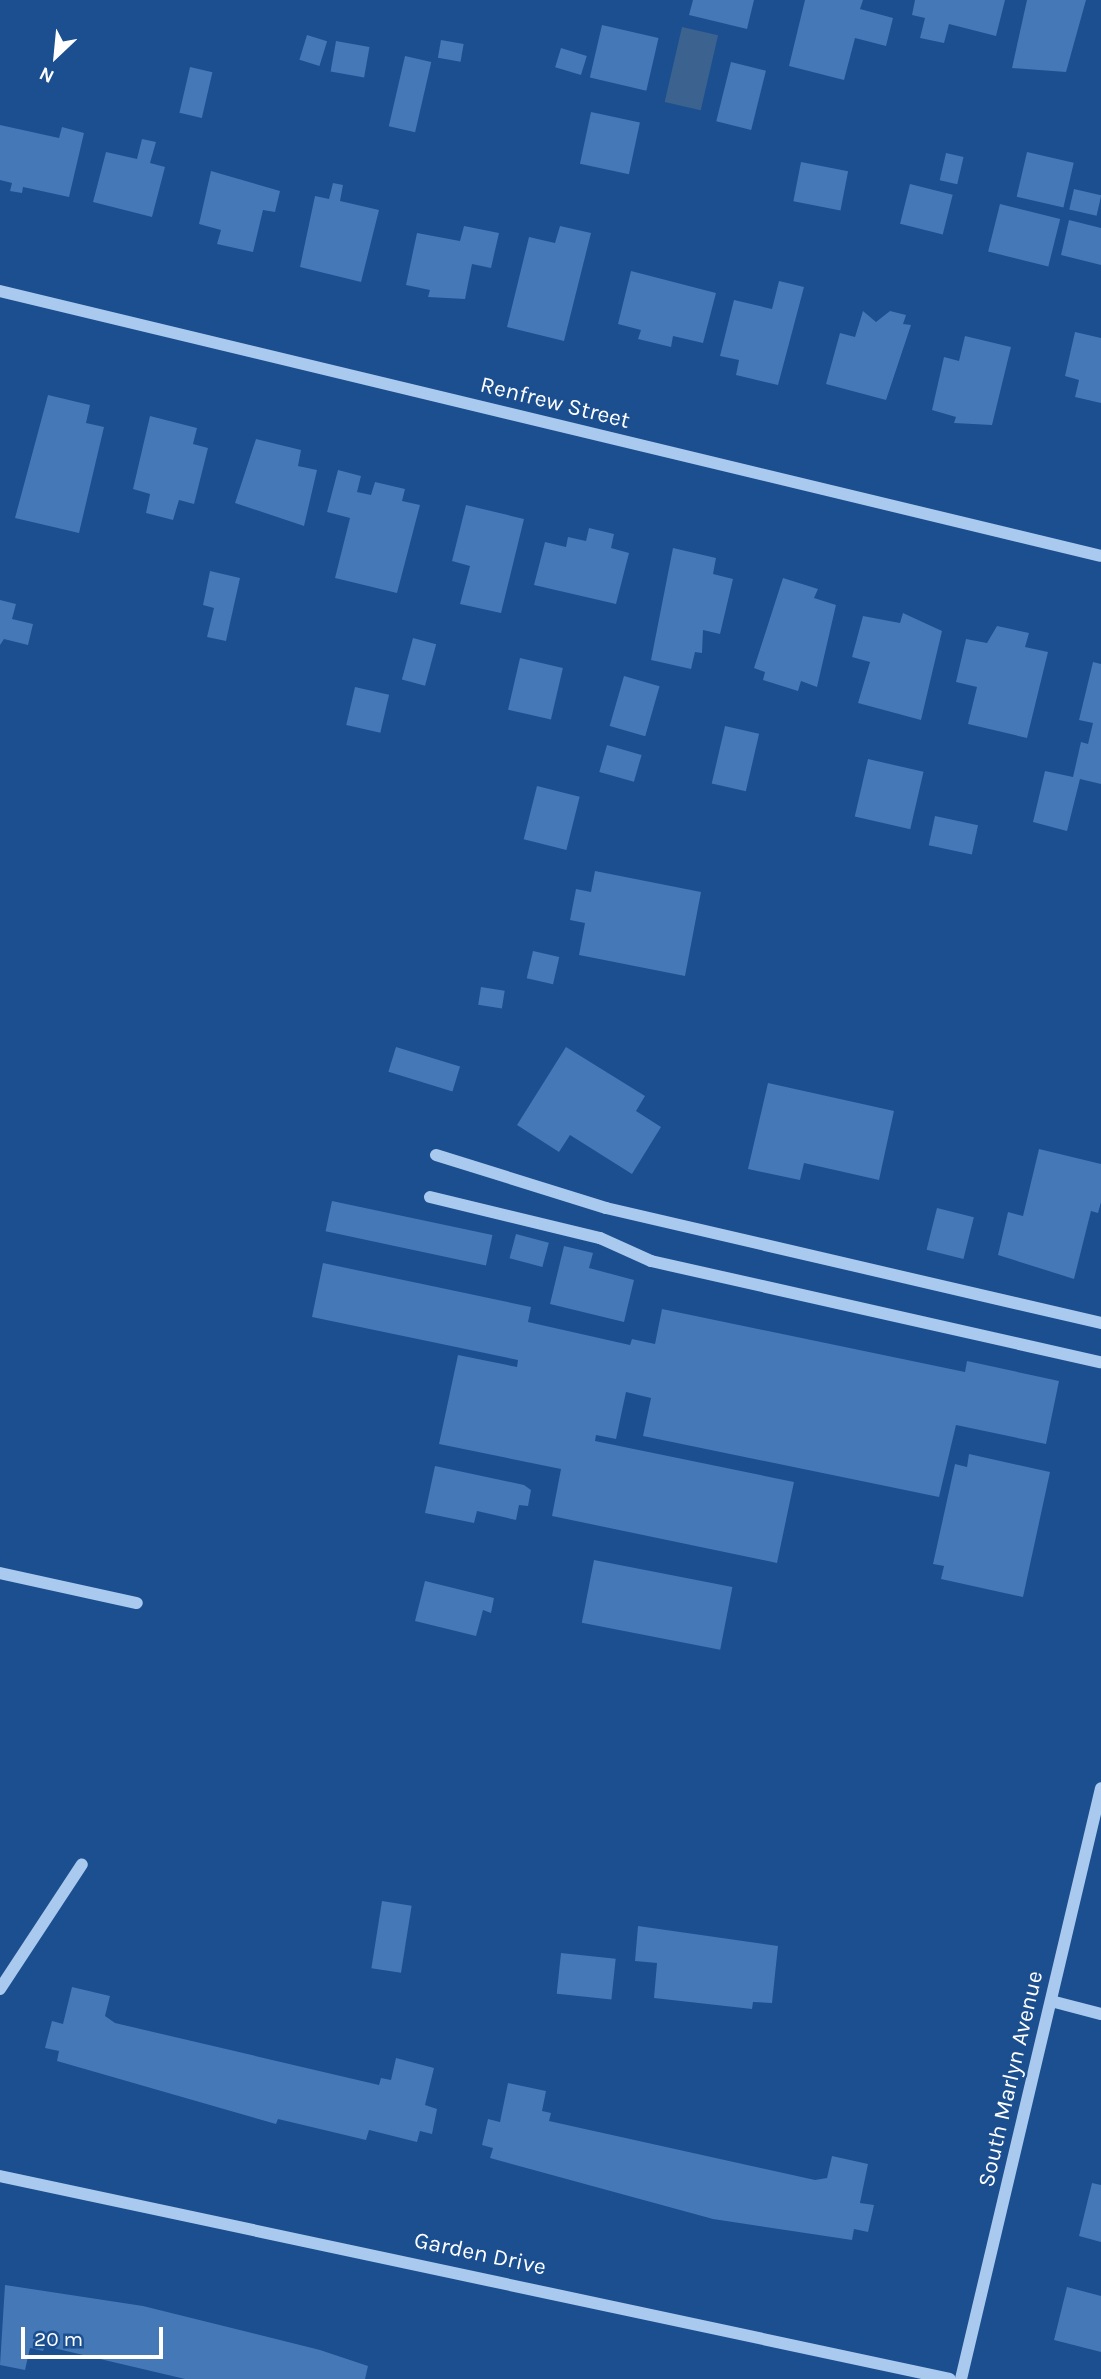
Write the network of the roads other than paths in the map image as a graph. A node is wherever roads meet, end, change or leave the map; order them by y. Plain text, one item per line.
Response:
1 (0, 291) edge
2 (1101, 556) edge
3 (436, 1155) dead end
4 (430, 1197) dead end
5 (1101, 1323) edge
6 (1101, 1362) edge
7 (0, 1573) edge
8 (136, 1603) dead end
9 (1101, 1788) edge
10 (82, 1864) dead end
11 (0, 1989) edge
12 (1051, 2001) junction
13 (1101, 2014) edge
14 (0, 2176) edge
15 (950, 2379) edge
16 (961, 2379) edge

1 - 2 street, Renfrew Street
3 - 5 street
4 - 6 street
7 - 8 street
9 - 12 street, South Marlyn Avenue
10 - 11 street
12 - 13 street
12 - 16 street, South Marlyn Avenue
14 - 15 street, Garden Drive

